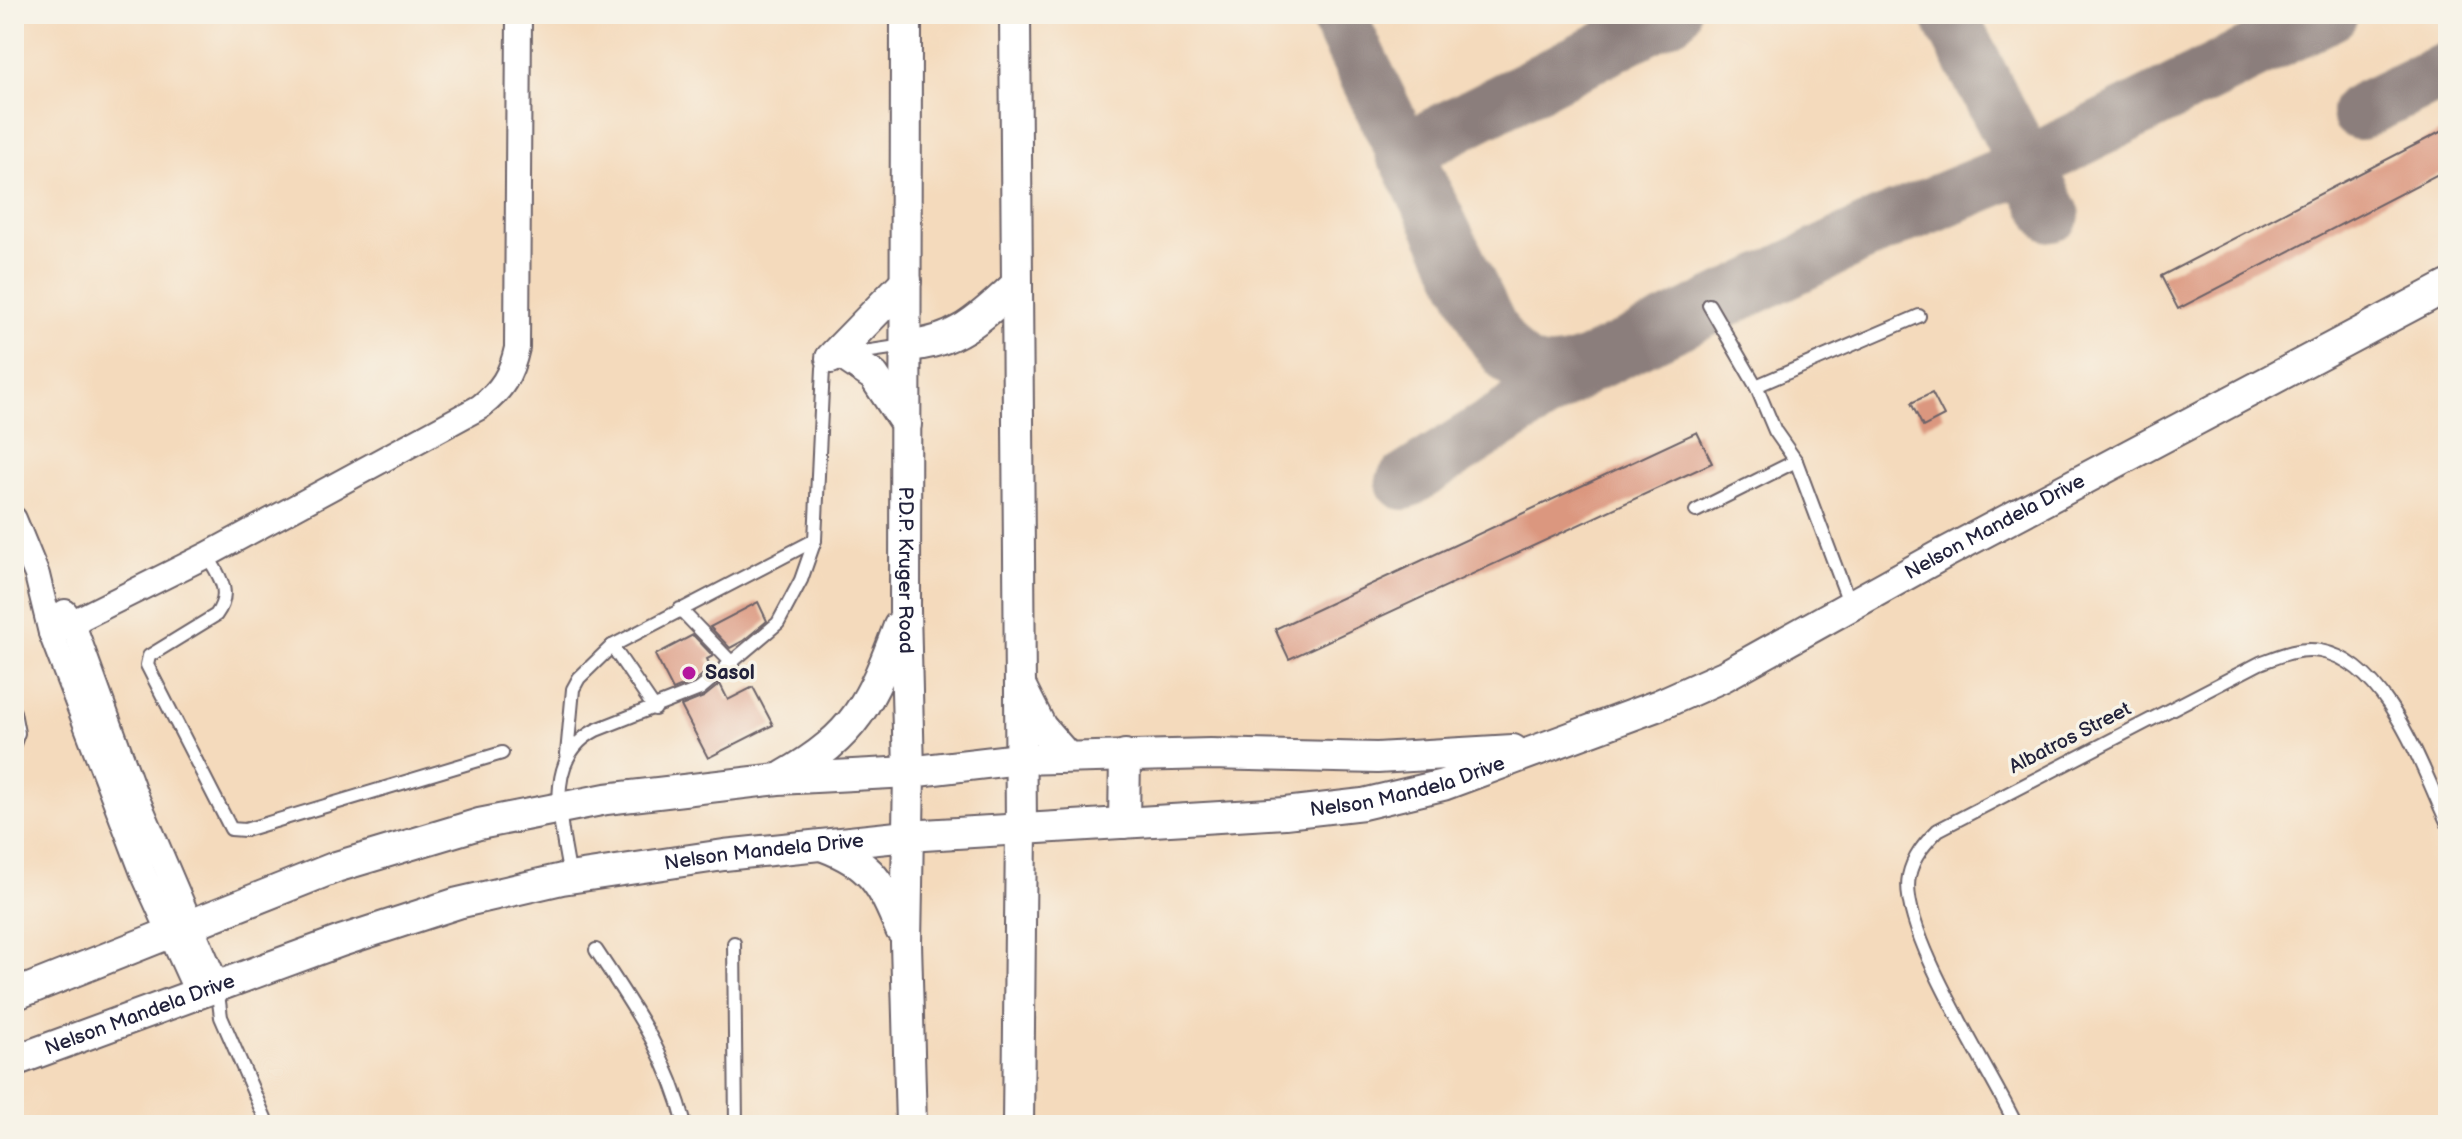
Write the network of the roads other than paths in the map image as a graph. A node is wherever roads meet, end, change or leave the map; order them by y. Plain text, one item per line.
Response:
1 (519, 14) edge
2 (906, 14) edge
3 (1015, 14) edge
4 (906, 281) junction
5 (1015, 286) junction
6 (2448, 286) edge
7 (1709, 305) dead end
8 (1919, 316) dead end
9 (906, 346) junction
10 (837, 356) junction
11 (1756, 386) junction
12 (906, 424) junction
13 (1796, 461) junction
14 (1696, 511) dead end
15 (14, 519) edge
16 (815, 540) junction
17 (207, 555) junction
18 (1851, 607) junction
19 (680, 609) junction
20 (905, 610) junction
21 (62, 628) junction
22 (612, 646) junction
23 (733, 664) junction
24 (1018, 682) junction
25 (655, 709) junction
26 (14, 712) edge
27 (14, 744) edge
28 (1535, 748) junction
29 (502, 753) dead end
30 (567, 754) junction
31 (1125, 755) junction
32 (1067, 757) junction
33 (1019, 759) junction
34 (909, 772) junction
35 (778, 779) junction
36 (558, 809) junction
37 (1124, 823) junction
38 (2448, 824) edge
39 (1021, 827) junction
40 (907, 836) junction
41 (821, 845) junction
42 (570, 878) junction
43 (179, 927) junction
44 (734, 943) dead end
45 (906, 943) junction
46 (596, 950) dead end
47 (207, 989) junction
48 (14, 995) edge
49 (221, 1017) junction
50 (14, 1061) edge
51 (268, 1125) edge
52 (685, 1125) edge
53 (736, 1125) edge
54 (911, 1125) edge
55 (1018, 1125) edge
56 (2016, 1125) edge

1 - 17 street
2 - 4 street, P.D.P. Kruger Road
3 - 5 street
4 - 9 street, P.D.P. Kruger Road
4 - 10 street
5 - 9 street
5 - 24 street
6 - 18 street, Nelson Mandela Drive
7 - 11 lane
8 - 11 lane
9 - 10 lane
9 - 12 street, P.D.P. Kruger Road
10 - 12 street
10 - 16 lane
11 - 13 lane
12 - 20 street, P.D.P. Kruger Road
13 - 14 lane
13 - 18 lane
15 - 21 street
16 - 19 lane
16 - 23 lane
17 - 21 street
17 - 29 lane
18 - 28 street, Nelson Mandela Drive
19 - 22 lane
19 - 23 lane
20 - 34 street, P.D.P. Kruger Road
20 - 35 street
21 - 43 street
22 - 25 lane
22 - 30 lane
23 - 25 lane
24 - 32 street
24 - 33 street
25 - 30 lane
26 - 27 lane
28 - 31 street, Nelson Mandela Drive
28 - 37 street, Nelson Mandela Drive
30 - 36 lane
31 - 32 street, Nelson Mandela Drive
31 - 37 street
32 - 33 street, Nelson Mandela Drive
33 - 34 street, Nelson Mandela Drive
33 - 39 street
34 - 35 street, Nelson Mandela Drive
34 - 40 street, P.D.P. Kruger Road
35 - 36 street, Nelson Mandela Drive
36 - 42 lane
36 - 43 street, Nelson Mandela Drive
37 - 39 street, Nelson Mandela Drive
38 - 56 lane, Albatros Street
39 - 40 street, Nelson Mandela Drive
39 - 55 street
40 - 41 street, Nelson Mandela Drive
40 - 45 street, P.D.P. Kruger Road
41 - 42 street, Nelson Mandela Drive
41 - 45 street
42 - 47 street, Nelson Mandela Drive
43 - 47 street
43 - 48 street, Nelson Mandela Drive
44 - 53 lane
45 - 54 street, P.D.P. Kruger Road
46 - 52 lane
47 - 49 lane
47 - 49 lane
47 - 50 street, Nelson Mandela Drive
49 - 51 lane

